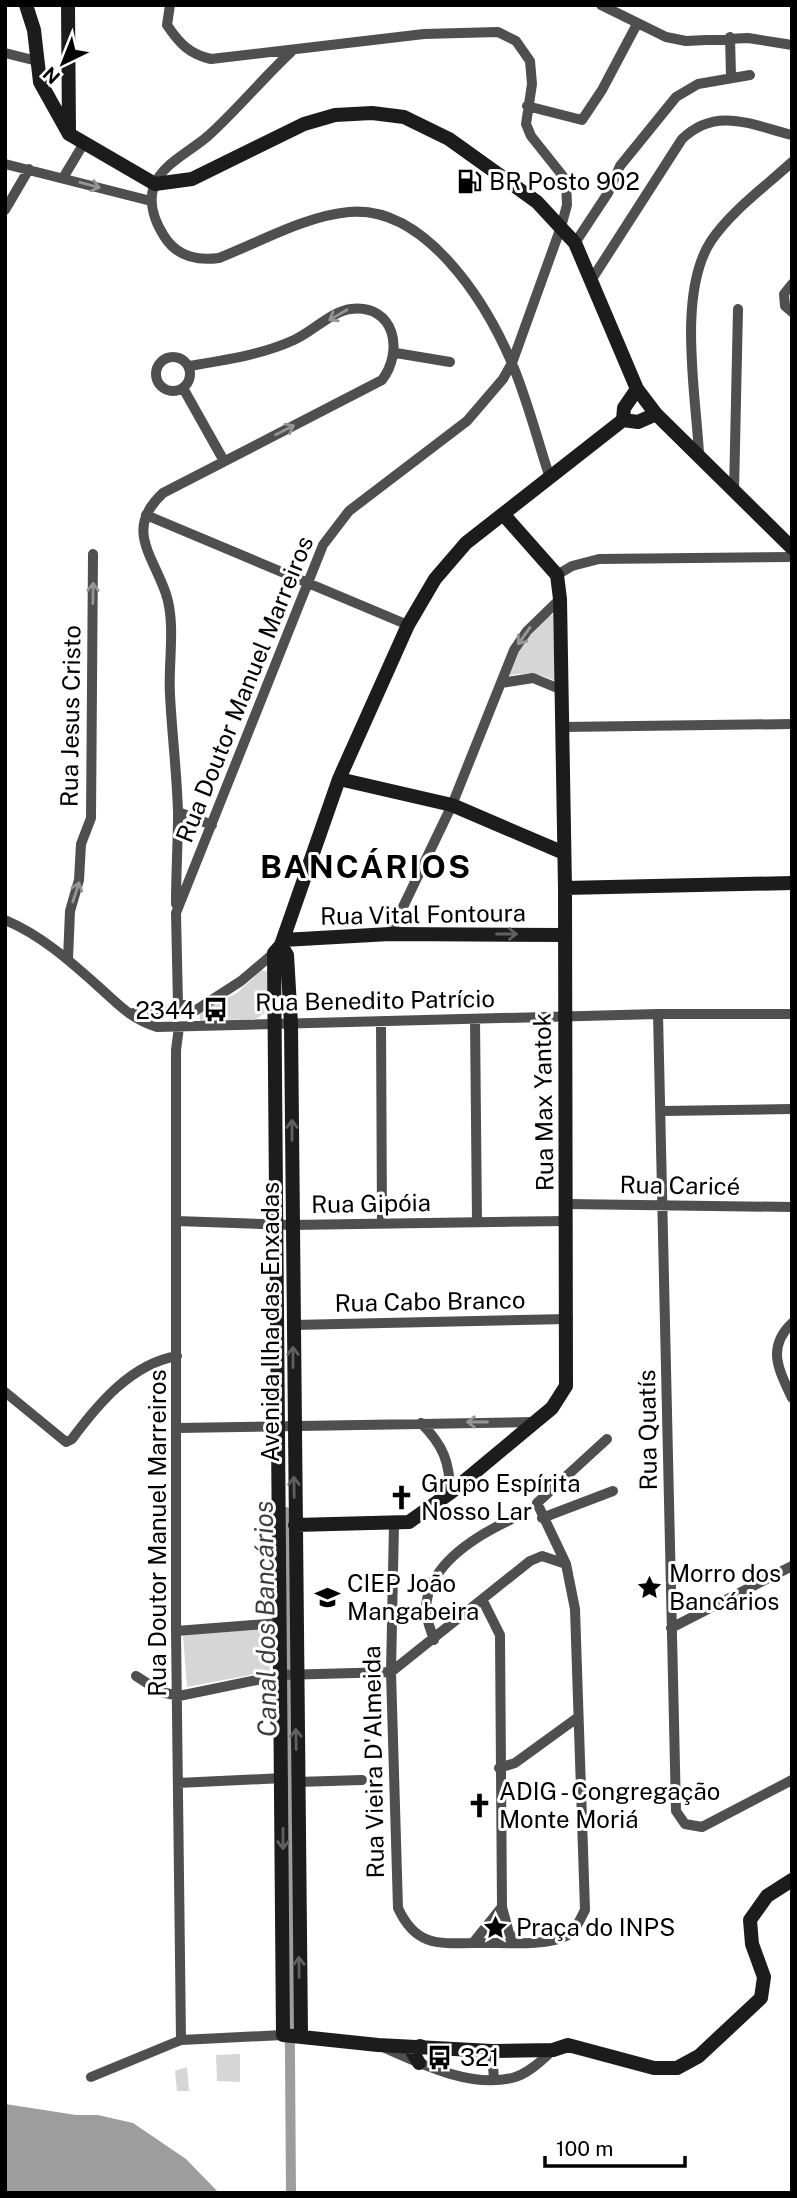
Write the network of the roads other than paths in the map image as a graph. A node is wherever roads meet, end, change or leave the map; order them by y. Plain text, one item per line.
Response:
1 (26, 5) edge
2 (68, 5) edge
3 (159, 5) edge
4 (170, 5) edge
5 (601, 5) edge
6 (167, 24) junction
7 (638, 24) junction
8 (730, 37) junction
9 (792, 45) edge
10 (290, 52) junction
11 (5, 53) edge
12 (37, 61) junction
13 (750, 75) dead end
14 (731, 76) junction
15 (527, 106) junction
16 (69, 134) junction
17 (792, 135) edge
18 (84, 144) junction
19 (792, 162) edge
20 (5, 164) edge
21 (29, 169) junction
22 (63, 178) junction
23 (155, 184) junction
24 (151, 201) junction
25 (5, 210) edge
26 (561, 227) junction
27 (575, 243) junction
28 (592, 279) junction
29 (792, 284) edge
30 (738, 309) dead end
31 (792, 312) edge
32 (396, 353) junction
33 (450, 362) dead end
34 (512, 363) junction
35 (189, 366) junction
36 (183, 388) junction
37 (637, 388) junction
38 (656, 414) junction
39 (623, 420) junction
40 (699, 454) junction
41 (224, 461) junction
42 (550, 478) junction
43 (734, 492) junction
44 (503, 514) junction
45 (146, 515) junction
46 (792, 548) edge
47 (93, 554) dead end
48 (792, 557) edge
49 (557, 575) junction
50 (306, 584) junction
51 (560, 599) junction
52 (408, 625) junction
53 (501, 683) junction
54 (562, 690) junction
55 (792, 724) edge
56 (563, 727) junction
57 (339, 779) junction
58 (452, 805) junction
59 (178, 811) junction
60 (212, 825) junction
61 (564, 853) junction
62 (792, 883) edge
63 (565, 888) junction
64 (176, 914) junction
65 (5, 920) edge
66 (390, 934) junction
67 (563, 934) junction
68 (281, 948) junction
69 (68, 959) junction
70 (118, 1006) junction
71 (174, 1008) junction
72 (193, 1012) junction
73 (658, 1014) junction
74 (792, 1014) edge
75 (565, 1017) junction
76 (475, 1019) junction
77 (274, 1023) junction
78 (381, 1023) junction
79 (291, 1024) junction
80 (181, 1027) junction
81 (792, 1109) edge
82 (663, 1111) junction
83 (567, 1204) junction
84 (664, 1204) junction
85 (792, 1207) edge
86 (176, 1221) junction
87 (566, 1221) junction
88 (477, 1222) junction
89 (382, 1223) junction
90 (276, 1224) junction
91 (291, 1225) junction
92 (568, 1319) junction
93 (792, 1323) edge
94 (293, 1325) junction
95 (177, 1356) junction
96 (5, 1392) edge
97 (792, 1398) edge
98 (533, 1422) junction
99 (421, 1423) junction
100 (285, 1425) junction
101 (177, 1428) junction
102 (607, 1439) dead end
103 (613, 1491) dead end
104 (450, 1493) junction
105 (542, 1518) junction
106 (510, 1520) dead end
107 (394, 1524) junction
108 (295, 1525) junction
109 (566, 1564) junction
110 (792, 1566) edge
111 (482, 1601) junction
112 (280, 1623) junction
113 (671, 1628) junction
114 (176, 1631) junction
115 (434, 1640) junction
116 (391, 1672) junction
117 (288, 1675) junction
118 (136, 1676) dead end
119 (179, 1696) junction
120 (577, 1718) junction
121 (499, 1768) junction
122 (290, 1780) junction
123 (362, 1780) dead end
124 (792, 1780) edge
125 (178, 1783) junction
126 (792, 1880) edge
127 (502, 1907) junction
128 (515, 1942) junction
129 (473, 1943) junction
130 (292, 2035) junction
131 (181, 2040) junction
132 (379, 2045) junction
133 (420, 2046) junction
134 (492, 2050) junction
135 (553, 2050) junction
136 (419, 2063) junction
137 (92, 2077) dead end
138 (494, 2080) junction

1 - 12 street
2 - 16 street
3 - 6 street, Rua Doutor Manuel Marreiros
4 - 6 street
5 - 7 street
6 - 10 street, Rua Doutor Manuel Marreiros
7 - 8 street
7 - 15 street
8 - 9 street
8 - 14 street
10 - 15 street, Rua Doutor Manuel Marreiros
10 - 23 street
11 - 12 street
12 - 16 street
13 - 14 street
14 - 27 street
15 - 26 street, Rua Doutor Manuel Marreiros
16 - 18 street
17 - 28 street
18 - 22 street
18 - 23 street
19 - 40 street
20 - 21 street
21 - 22 street
21 - 25 street
22 -> 24 street
23 - 24 street
23 - 26 street
24 - 34 street
26 - 27 street
26 - 34 street, Rua Doutor Manuel Marreiros
27 - 28 street
28 - 37 street
29 - 31 street
30 - 43 street
32 - 33 street
32 -> 35 street
41 -> 32 street
34 - 42 street
34 - 50 street, Rua Doutor Manuel Marreiros
35 - 36 street
35 - 36 street
36 - 41 street
37 - 38 street
37 - 39 street
38 - 39 street
38 - 40 street
39 - 42 street
40 - 43 street
41 - 45 street
42 - 44 street
43 - 46 street
44 - 49 street
44 - 52 street
45 - 50 street
45 - 59 street
69 -> 47 street, Rua Jesus Cristo
48 - 49 street
49 - 51 street, Rua Max Yantok
50 - 52 street
50 - 60 street, Rua Doutor Manuel Marreiros
51 -> 53 street
51 - 54 street, Rua Max Yantok
52 - 57 street
53 - 54 street
53 - 58 street
54 - 56 street, Rua Max Yantok
55 - 56 street
56 - 61 street, Rua Max Yantok
57 - 58 street
57 - 68 street
58 - 61 street
58 - 66 street
59 - 60 street
59 - 64 street
60 - 64 street, Rua Doutor Manuel Marreiros
61 - 63 street, Rua Max Yantok
62 - 63 street
63 - 67 street, Rua Max Yantok
64 - 71 street, Rua Doutor Manuel Marreiros
65 - 69 street, Rua Benedito Patrício
66 -> 67 street, Rua Vital Fontoura
66 - 68 street, Rua Vital Fontoura
67 - 75 street, Rua Max Yantok
68 - 72 street
68 - 77 street, Avenida Ilha das Enxadas
68 - 79 street, Avenida Ilha das Enxadas
69 - 70 street, Rua Benedito Patrício
70 - 71 street
70 - 80 street, Rua Benedito Patrício
71 - 72 street
71 - 80 street
72 - 80 street
73 - 74 street, Rua Benedito Patrício
73 - 75 street, Rua Benedito Patrício
73 - 82 street, Rua Quatís
75 - 76 street, Rua Benedito Patrício
75 - 83 street, Rua Max Yantok
76 - 78 street, Rua Benedito Patrício
76 - 88 street
77 - 79 street, Rua Benedito Patrício
77 - 80 street, Rua Benedito Patrício
77 - 90 street, Avenida Ilha das Enxadas
78 - 79 street, Rua Benedito Patrício
78 - 89 street
91 -> 79 street, Avenida Ilha das Enxadas
80 - 86 street, Rua Doutor Manuel Marreiros
81 - 82 street
82 - 84 street, Rua Quatís
83 - 84 street, Rua Caricé
83 - 87 street, Rua Max Yantok
84 - 85 street, Rua Caricé
84 - 113 street, Rua Quatís
86 - 90 street, Rua Gipóia
86 - 95 street, Rua Doutor Manuel Marreiros
87 - 88 street, Rua Gipóia
87 - 92 street, Rua Max Yantok
88 - 89 street, Rua Gipóia
89 - 91 street, Rua Gipóia
90 - 91 street, Rua Gipóia
90 - 100 street, Avenida Ilha das Enxadas
91 - 94 street, Avenida Ilha das Enxadas
92 - 94 street, Rua Cabo Branco
92 - 98 street, Rua Max Yantok
93 - 97 street
100 -> 94 street, Avenida Ilha das Enxadas
95 - 96 street
95 - 101 street, Rua Doutor Manuel Marreiros
98 -> 99 street
98 - 104 street, Rua Max Yantok
99 - 100 street
99 - 104 street
100 - 101 street
108 -> 100 street, Avenida Ilha das Enxadas
100 - 112 street, Avenida Ilha das Enxadas
101 - 114 street, Rua Doutor Manuel Marreiros
102 - 105 street, Rua Vieira D'Almeida
103 - 105 street
104 - 107 street, Rua Max Yantok
105 - 109 street, Rua Vieira D'Almeida
106 - 115 street
107 - 108 street, Rua Max Yantok
107 - 116 street, Rua Vieira D'Almeida
108 - 117 street, Avenida Ilha das Enxadas
109 - 111 street
109 - 120 street, Rua Vieira D'Almeida
110 - 113 street
111 - 115 street
111 - 121 street
112 - 114 street
112 - 117 street, Avenida Ilha das Enxadas
113 - 124 street, Rua Quatís
114 - 119 street, Rua Doutor Manuel Marreiros
115 - 116 street
116 - 117 street
116 - 129 street, Rua Vieira D'Almeida
117 - 119 street
117 - 122 street, Avenida Ilha das Enxadas
118 - 119 street
119 - 125 street, Rua Doutor Manuel Marreiros
120 - 121 street
120 - 128 street, Rua Vieira D'Almeida
121 - 127 street
122 - 123 street
122 - 125 street
122 - 130 street, Avenida Ilha das Enxadas
125 - 131 street, Rua Doutor Manuel Marreiros
126 - 135 street
127 - 128 street
127 - 129 street
128 - 129 street, Rua Vieira D'Almeida
130 - 131 street
130 - 132 street
131 - 137 street
132 - 133 street
132 - 136 street
133 - 134 street
133 - 136 street
134 - 135 street
134 - 138 street
135 - 138 street
136 - 138 street

